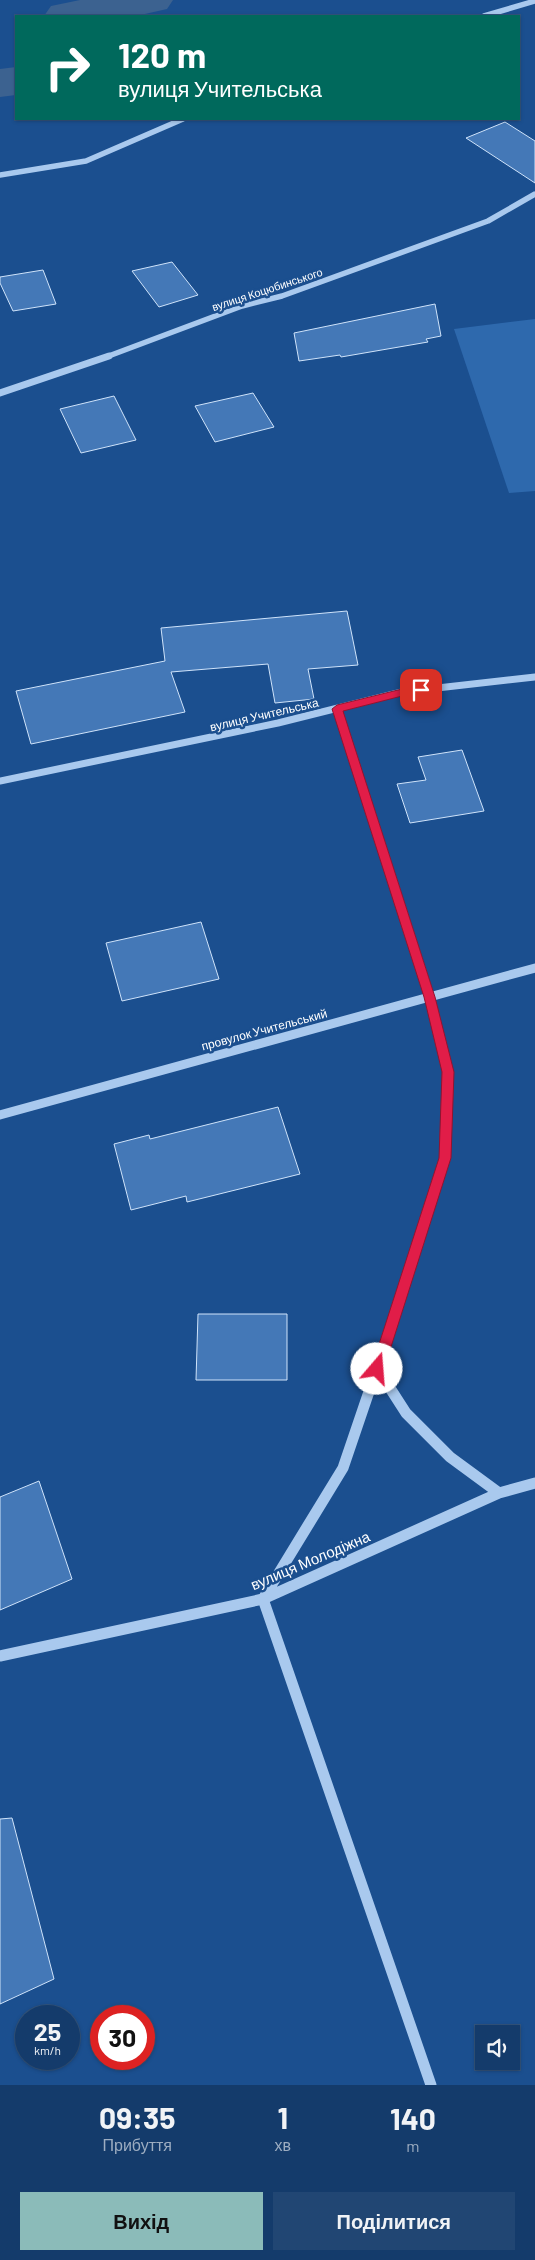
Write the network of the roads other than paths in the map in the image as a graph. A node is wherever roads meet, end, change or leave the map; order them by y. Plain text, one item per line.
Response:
1 (535, 1) edge
2 (487, 15) edge
3 (181, 120) edge
4 (0, 175) edge
5 (535, 194) edge
6 (0, 393) edge
7 (535, 677) edge
8 (337, 709) junction
9 (0, 781) edge
10 (535, 968) edge
11 (430, 997) junction
12 (0, 1115) edge
13 (377, 1369) junction
14 (535, 1483) edge
15 (498, 1494) junction
16 (263, 1598) junction
17 (0, 1656) edge
18 (431, 2085) edge

1 - 2 street
3 - 4 street
5 - 6 street, вулиця Коцюбинського
7 - 8 street, вулиця Учительська
8 - 9 street, вулиця Учительська
8 - 11 street
10 - 11 street, провулок Учительський
11 - 12 street, провулок Учительський
11 - 13 street
13 - 15 street
13 - 16 street
14 - 15 street, вулиця Молодіжна
15 - 16 street, вулиця Молодіжна
16 - 17 street, вулиця Молодіжна
16 - 18 street

